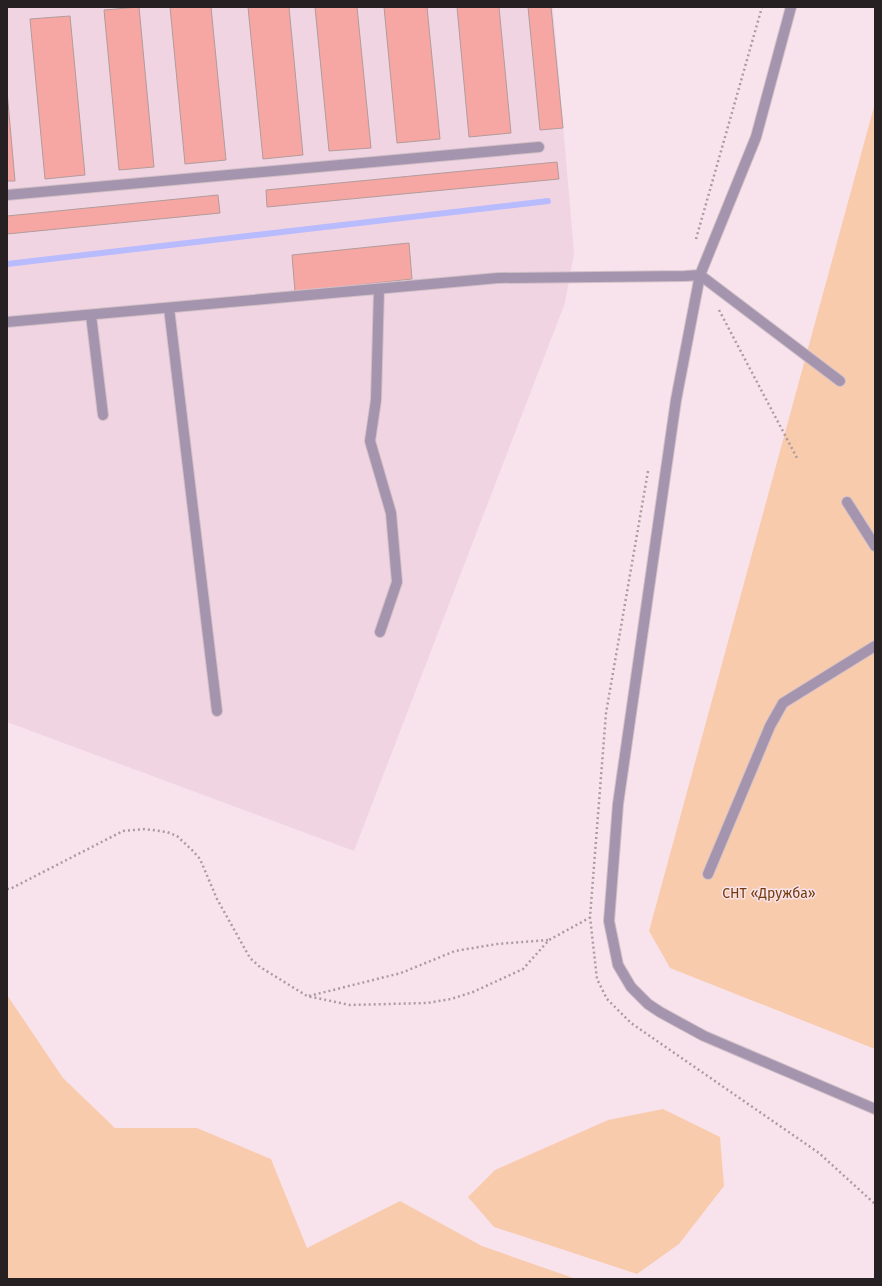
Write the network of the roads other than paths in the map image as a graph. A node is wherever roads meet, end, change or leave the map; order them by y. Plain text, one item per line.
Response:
1 (791, 7) edge
2 (539, 147) dead end
3 (7, 195) edge
4 (700, 274) junction
5 (379, 289) junction
6 (169, 308) junction
7 (91, 314) junction
8 (7, 322) edge
9 (840, 382) dead end
10 (103, 415) dead end
11 (847, 502) dead end
12 (875, 546) edge
13 (380, 632) dead end
14 (875, 646) edge
15 (217, 711) dead end
16 (708, 874) dead end
17 (875, 1109) edge

1 - 4 lane
2 - 3 lane
4 - 5 lane
4 - 9 lane
4 - 17 lane
5 - 6 lane
5 - 13 lane
6 - 7 lane
6 - 15 lane
7 - 8 lane
7 - 10 lane
11 - 12 lane
14 - 16 lane

